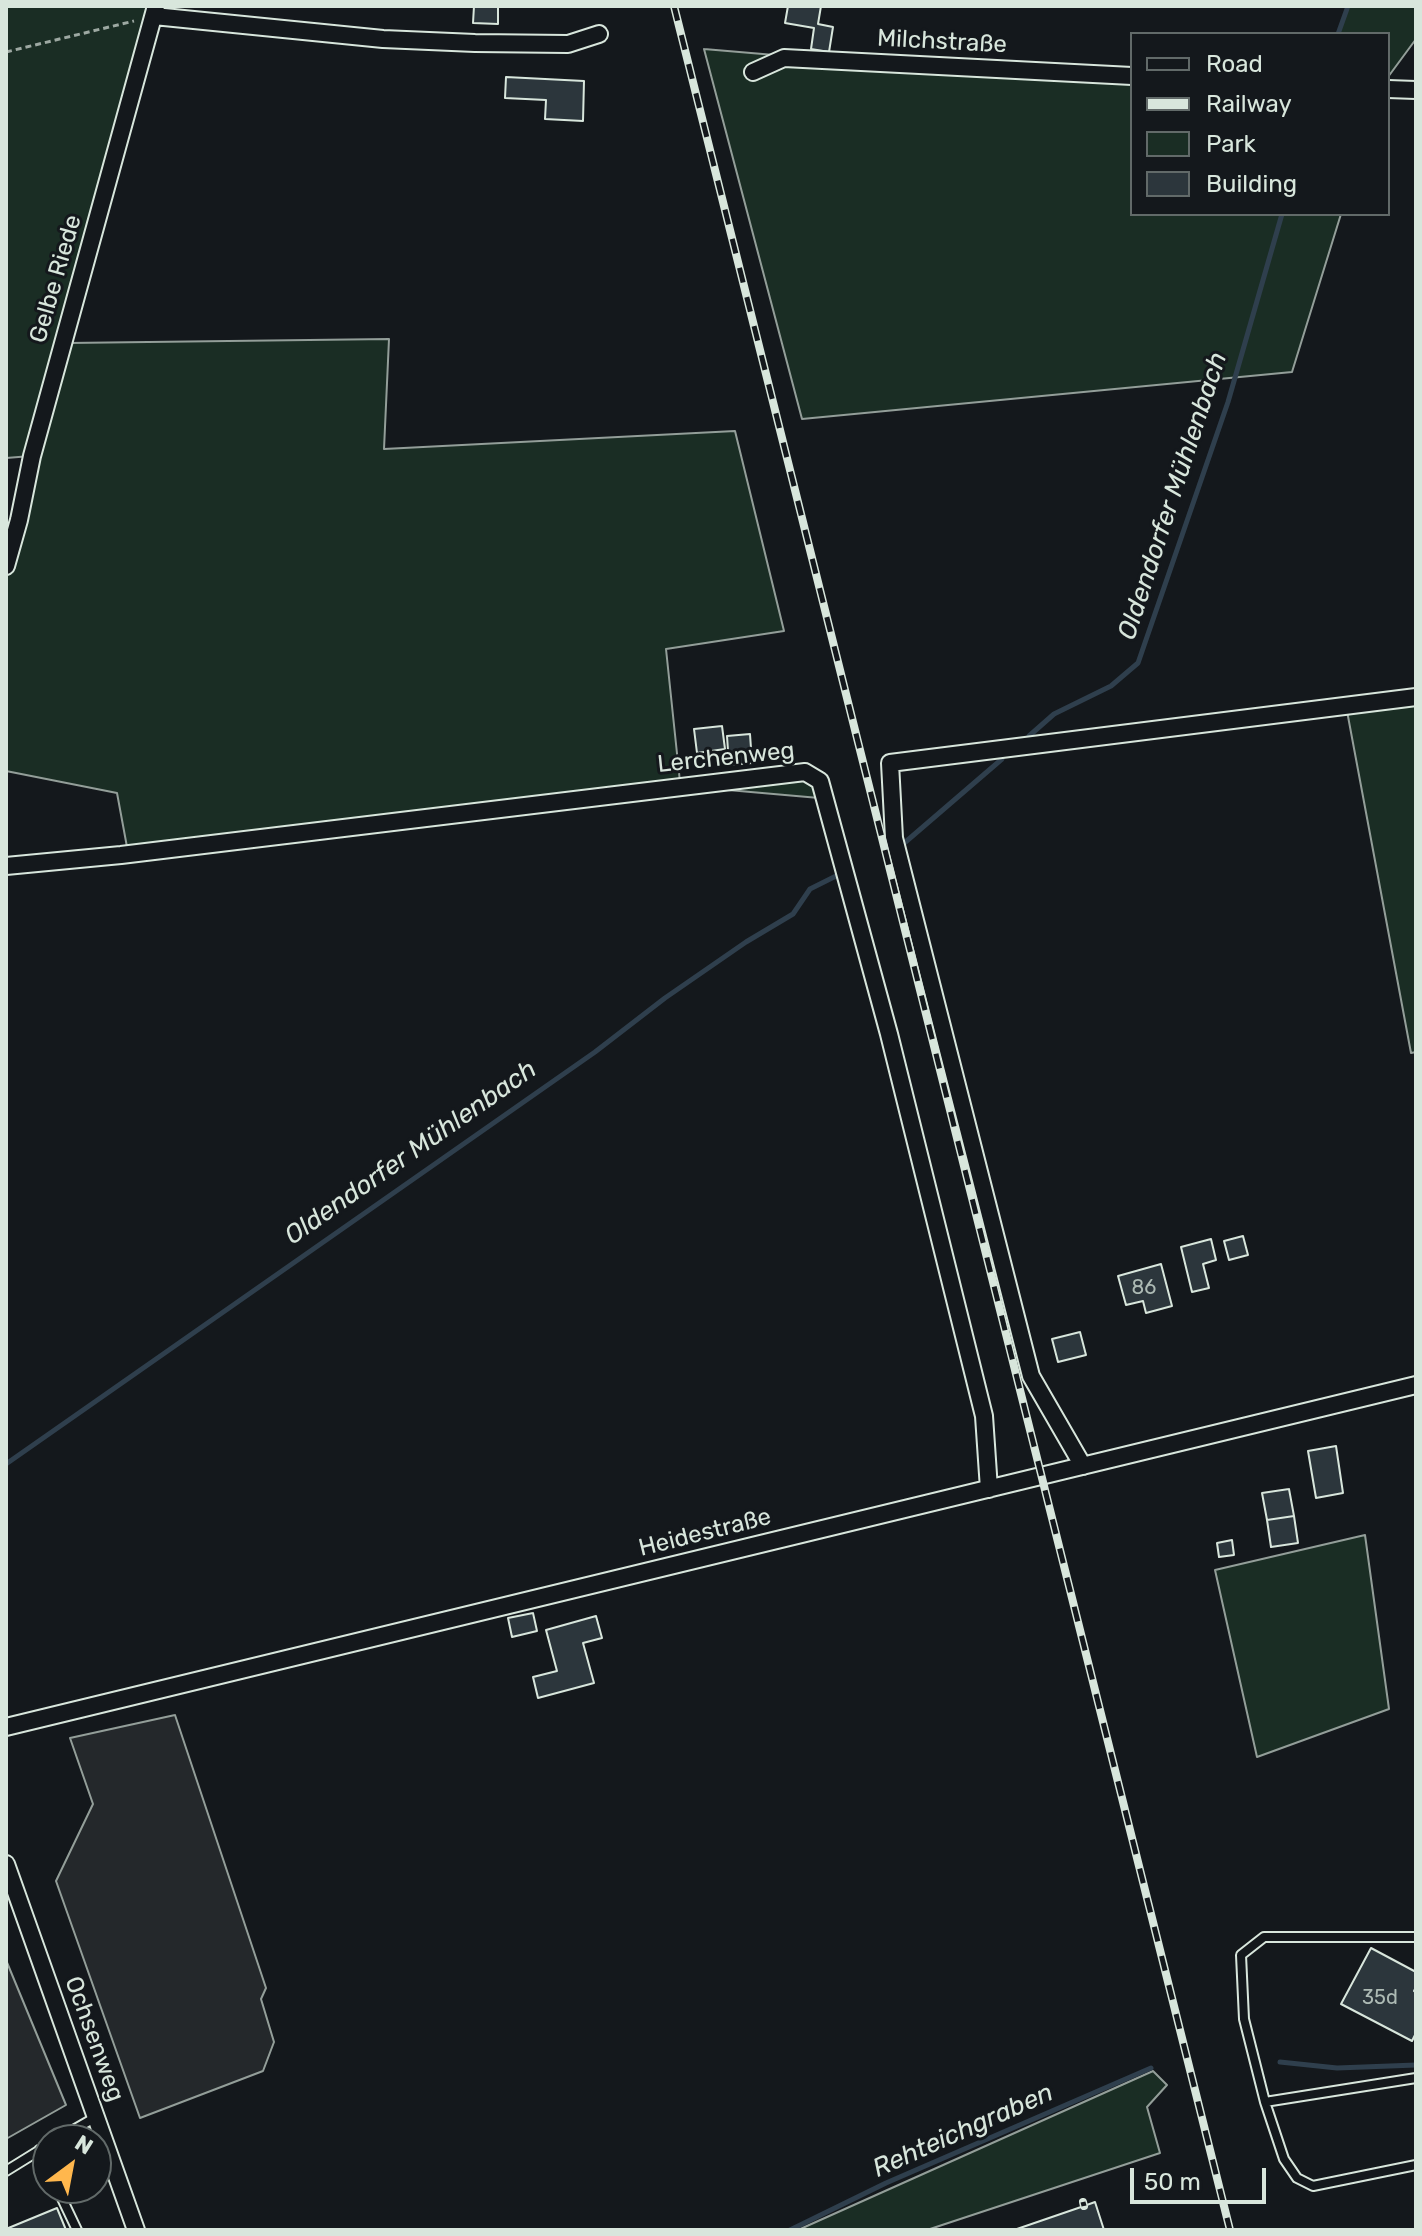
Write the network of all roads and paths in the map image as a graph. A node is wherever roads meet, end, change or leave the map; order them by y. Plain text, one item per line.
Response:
1 (155, 11) edge
2 (599, 34) dead end
3 (6, 52) edge
4 (753, 72) dead end
5 (1130, 76) edge
6 (1390, 89) edge
7 (1416, 90) edge
8 (6, 566) edge
9 (1416, 697) edge
10 (6, 866) edge
11 (1416, 1385) edge
12 (1083, 1466) junction
13 (989, 1489) junction
14 (6, 1727) edge
15 (6, 1864) edge
16 (1416, 1937) edge
17 (1416, 2078) edge
18 (1265, 2102) junction
19 (96, 2117) junction
20 (84, 2124) edge
21 (32, 2154) edge
22 (1416, 2165) edge
23 (6, 2171) edge
24 (65, 2204) edge
25 (77, 2230) edge
26 (136, 2230) edge

1 - 2 street
1 - 3 path
1 - 8 street, Gelbe Riede
4 - 5 street, Milchstraße
6 - 7 street
9 - 12 street
10 - 13 street, Lerchenweg
11 - 12 street, Heidestraße
12 - 13 street, Heidestraße
13 - 14 street, Heidestraße
15 - 19 street, Ochsenweg
16 - 18 lane
17 - 18 lane
18 - 22 lane
19 - 20 lane
19 - 26 street, Ochsenweg
21 - 23 lane
24 - 25 lane

